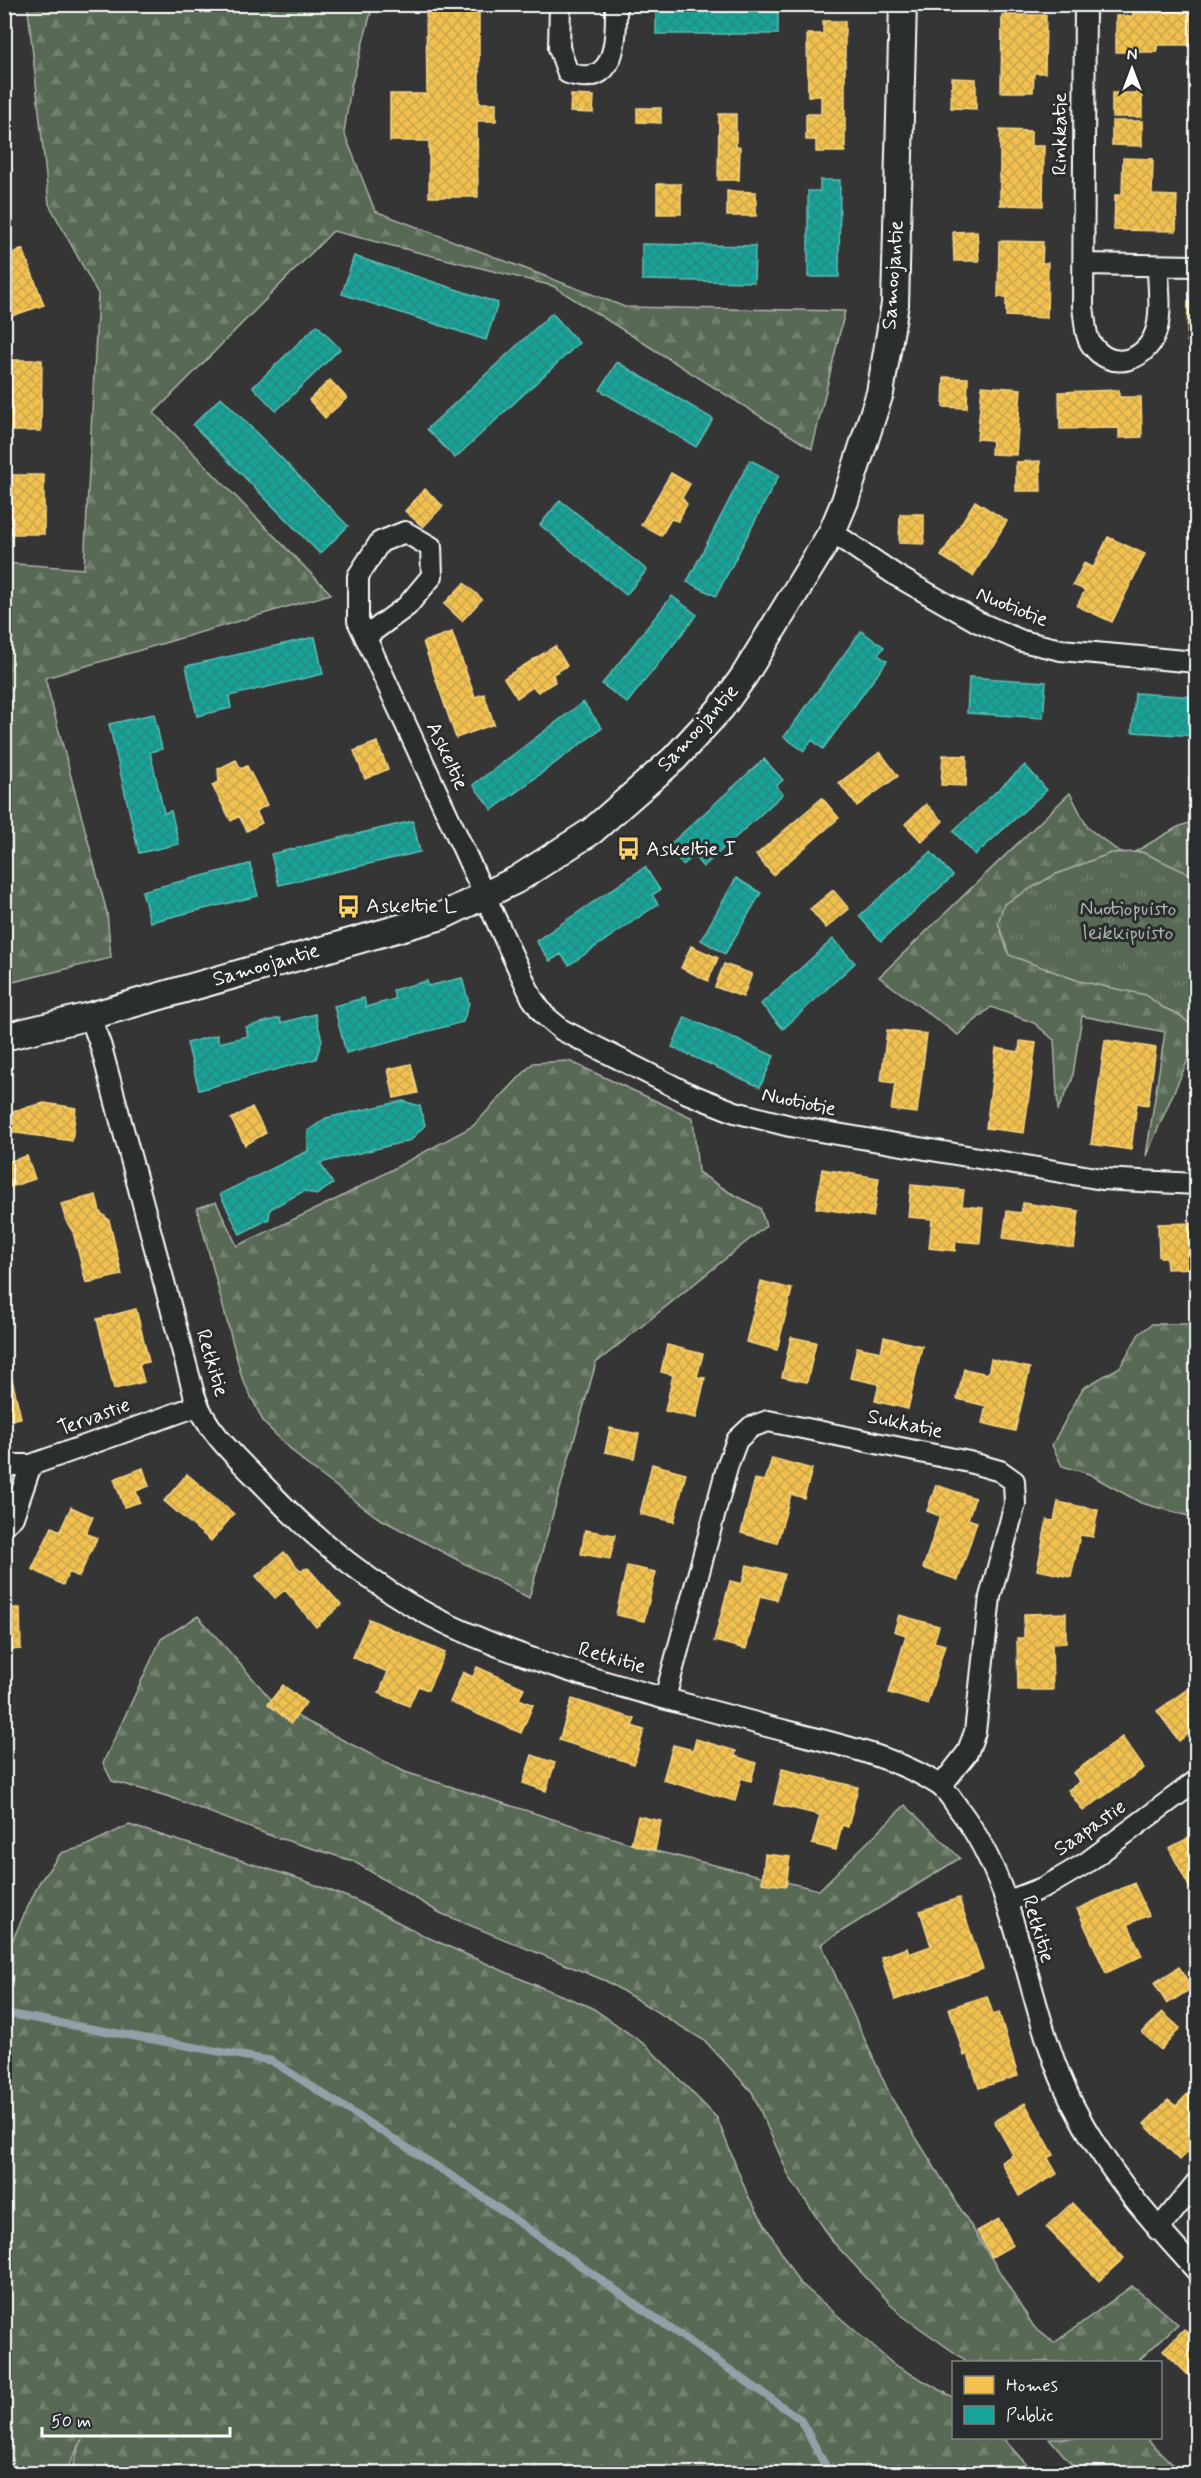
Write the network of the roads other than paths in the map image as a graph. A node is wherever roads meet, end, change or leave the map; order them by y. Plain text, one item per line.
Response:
1 (560, 4) edge
2 (616, 4) edge
3 (903, 4) edge
4 (1085, 4) edge
5 (1084, 264) junction
6 (1197, 266) edge
7 (1158, 267) junction
8 (832, 532) junction
9 (365, 637) junction
10 (1197, 662) edge
11 (485, 897) junction
12 (90, 1016) junction
13 (4, 1037) edge
14 (1197, 1184) edge
15 (197, 1406) junction
16 (4, 1465) edge
17 (31, 1465) junction
18 (4, 1525) edge
19 (665, 1698) junction
20 (1197, 1781) edge
21 (942, 1786) junction
22 (1006, 1902) junction
23 (1197, 2183) edge
24 (1158, 2229) junction
25 (1197, 2270) edge

1 - 2 street
3 - 8 street, Samoojantie
4 - 5 street, Rinkkatie
5 - 7 street
5 - 7 street, Rinkkatie
6 - 7 street
8 - 10 street, Nuotiotie
8 - 11 street, Samoojantie
9 - 9 street, Askeltie
9 - 11 street, Askeltie
11 - 12 street, Samoojantie
11 - 14 street, Nuotiotie
12 - 13 street, Samoojantie
12 - 15 street, Retkitie
15 - 17 street, Tervastie
15 - 19 street, Retkitie
16 - 17 street, Tervastie
17 - 18 street
19 - 21 street, Retkitie
19 - 21 street, Sukkatie
20 - 22 street, Saapastie
21 - 22 street, Retkitie
22 - 24 street, Retkitie
23 - 24 street
24 - 25 street, Retkitie

